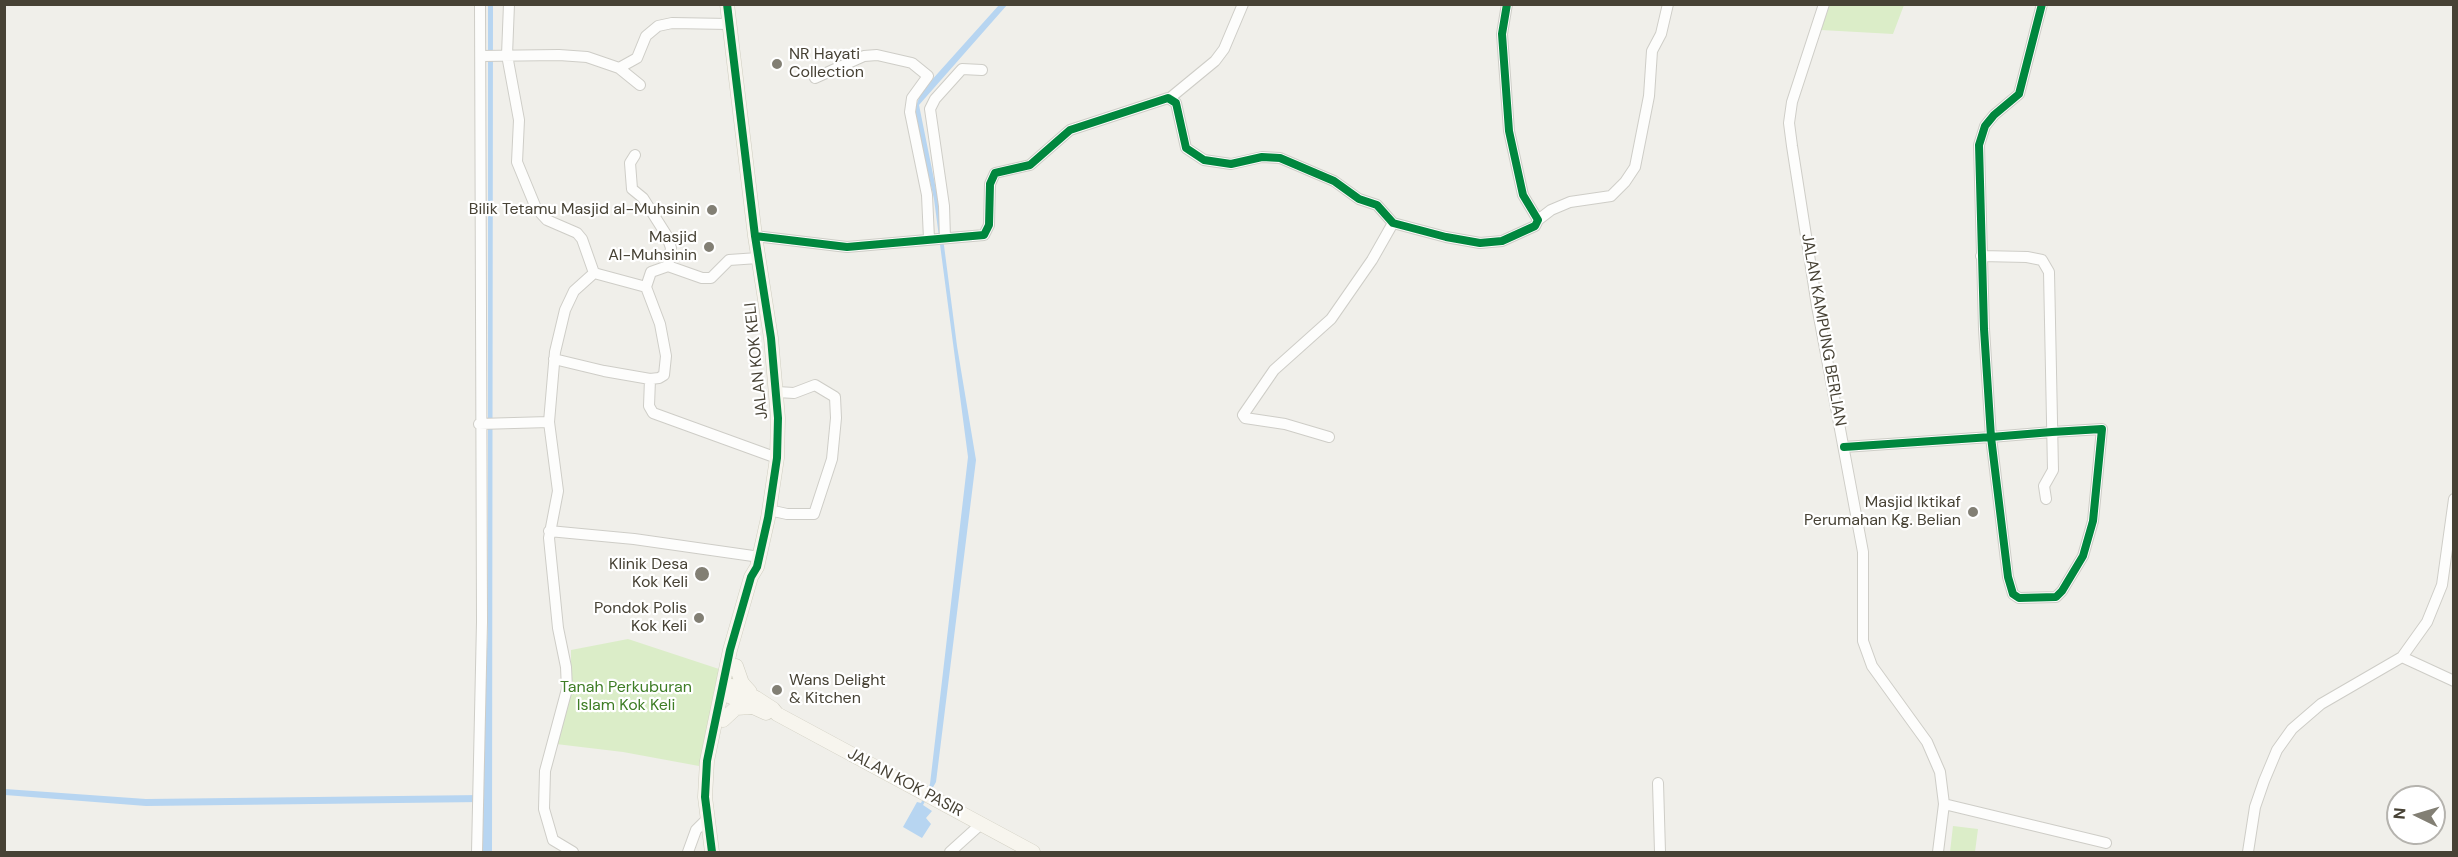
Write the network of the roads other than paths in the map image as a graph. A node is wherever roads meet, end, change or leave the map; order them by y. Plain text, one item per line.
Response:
1 (480, 4) edge
2 (509, 4) edge
3 (727, 4) edge
4 (1243, 4) edge
5 (1507, 4) edge
6 (1668, 4) edge
7 (1824, 4) edge
8 (2042, 4) edge
9 (729, 24) junction
10 (482, 56) junction
11 (502, 56) junction
12 (620, 68) junction
13 (982, 70) dead end
14 (815, 78) dead end
15 (640, 85) dead end
16 (1170, 98) junction
17 (635, 154) dead end
18 (1538, 220) junction
19 (1393, 223) junction
20 (755, 236) junction
21 (945, 238) junction
22 (929, 239) junction
23 (1981, 256) junction
24 (758, 258) junction
25 (668, 266) junction
26 (594, 273) junction
27 (646, 287) junction
28 (554, 359) junction
29 (650, 379) junction
30 (777, 392) junction
31 (549, 422) junction
32 (482, 423) junction
33 (2052, 432) junction
34 (1329, 436) dead end
35 (1991, 437) junction
36 (1844, 447) junction
37 (777, 458) junction
38 (2046, 499) dead end
39 (2454, 499) edge
40 (770, 510) junction
41 (549, 531) junction
42 (759, 562) junction
43 (730, 650) junction
44 (2402, 657) junction
45 (736, 666) junction
46 (2454, 681) edge
47 (730, 691) junction
48 (756, 703) junction
49 (718, 724) junction
50 (1658, 783) dead end
51 (1944, 804) junction
52 (708, 813) junction
53 (981, 824) junction
54 (550, 832) junction
55 (2106, 843) dead end
56 (477, 852) edge
57 (549, 852) edge
58 (573, 852) edge
59 (688, 852) edge
60 (712, 852) edge
61 (950, 852) edge
62 (1033, 852) edge
63 (1660, 852) edge
64 (1938, 852) edge
65 (2248, 852) edge

1 - 10 street
2 - 11 street
3 - 9 street, JALAN KOK KELI
4 - 16 street
5 - 18 street
6 - 18 street
7 - 36 street, JALAN KAMPUNG BERLIAN
8 - 23 street
9 - 12 street
9 - 20 street, JALAN KOK KELI
10 - 11 street
10 - 32 street
11 - 12 street
11 - 26 street
12 - 15 street
13 - 21 street
14 - 22 street
16 - 19 street
16 - 21 street
17 - 25 street
18 - 19 street
19 - 34 street
20 - 22 street
20 - 24 street, JALAN KOK KELI
21 - 22 street
23 - 33 street
23 - 35 street
24 - 25 street
24 - 30 street, JALAN KOK KELI
25 - 27 street
26 - 27 street
26 - 28 street
27 - 29 street
28 - 29 street
28 - 31 street
29 - 37 street
30 - 37 street, JALAN KOK KELI
30 - 40 street
31 - 32 street
31 - 41 street
32 - 56 street
33 - 35 street
33 - 35 street
33 - 38 street
35 - 36 street
36 - 51 street, JALAN KAMPUNG BERLIAN
37 - 40 street, JALAN KOK KELI
39 - 44 street
40 - 42 street, JALAN KOK KELI
41 - 42 street
41 - 54 street
42 - 43 street, JALAN KOK KELI
42 - 45 street, JALAN KOK KELI
43 - 47 street
43 - 49 street, JALAN KOK KELI
44 - 46 street
44 - 65 street
45 - 47 street, JALAN KOK KELI
45 - 48 street
47 - 48 street, JALAN KOK PASIR
47 - 49 street, JALAN KOK KELI
48 - 49 street
48 - 53 street, JALAN KOK PASIR
49 - 52 street, JALAN KOK KELI
50 - 63 street
51 - 55 street
51 - 64 street, JALAN KAMPUNG BERLIAN
52 - 59 street
52 - 60 street, JALAN KOK KELI
53 - 61 street
53 - 62 street, JALAN KOK PASIR
54 - 57 street
54 - 58 street

